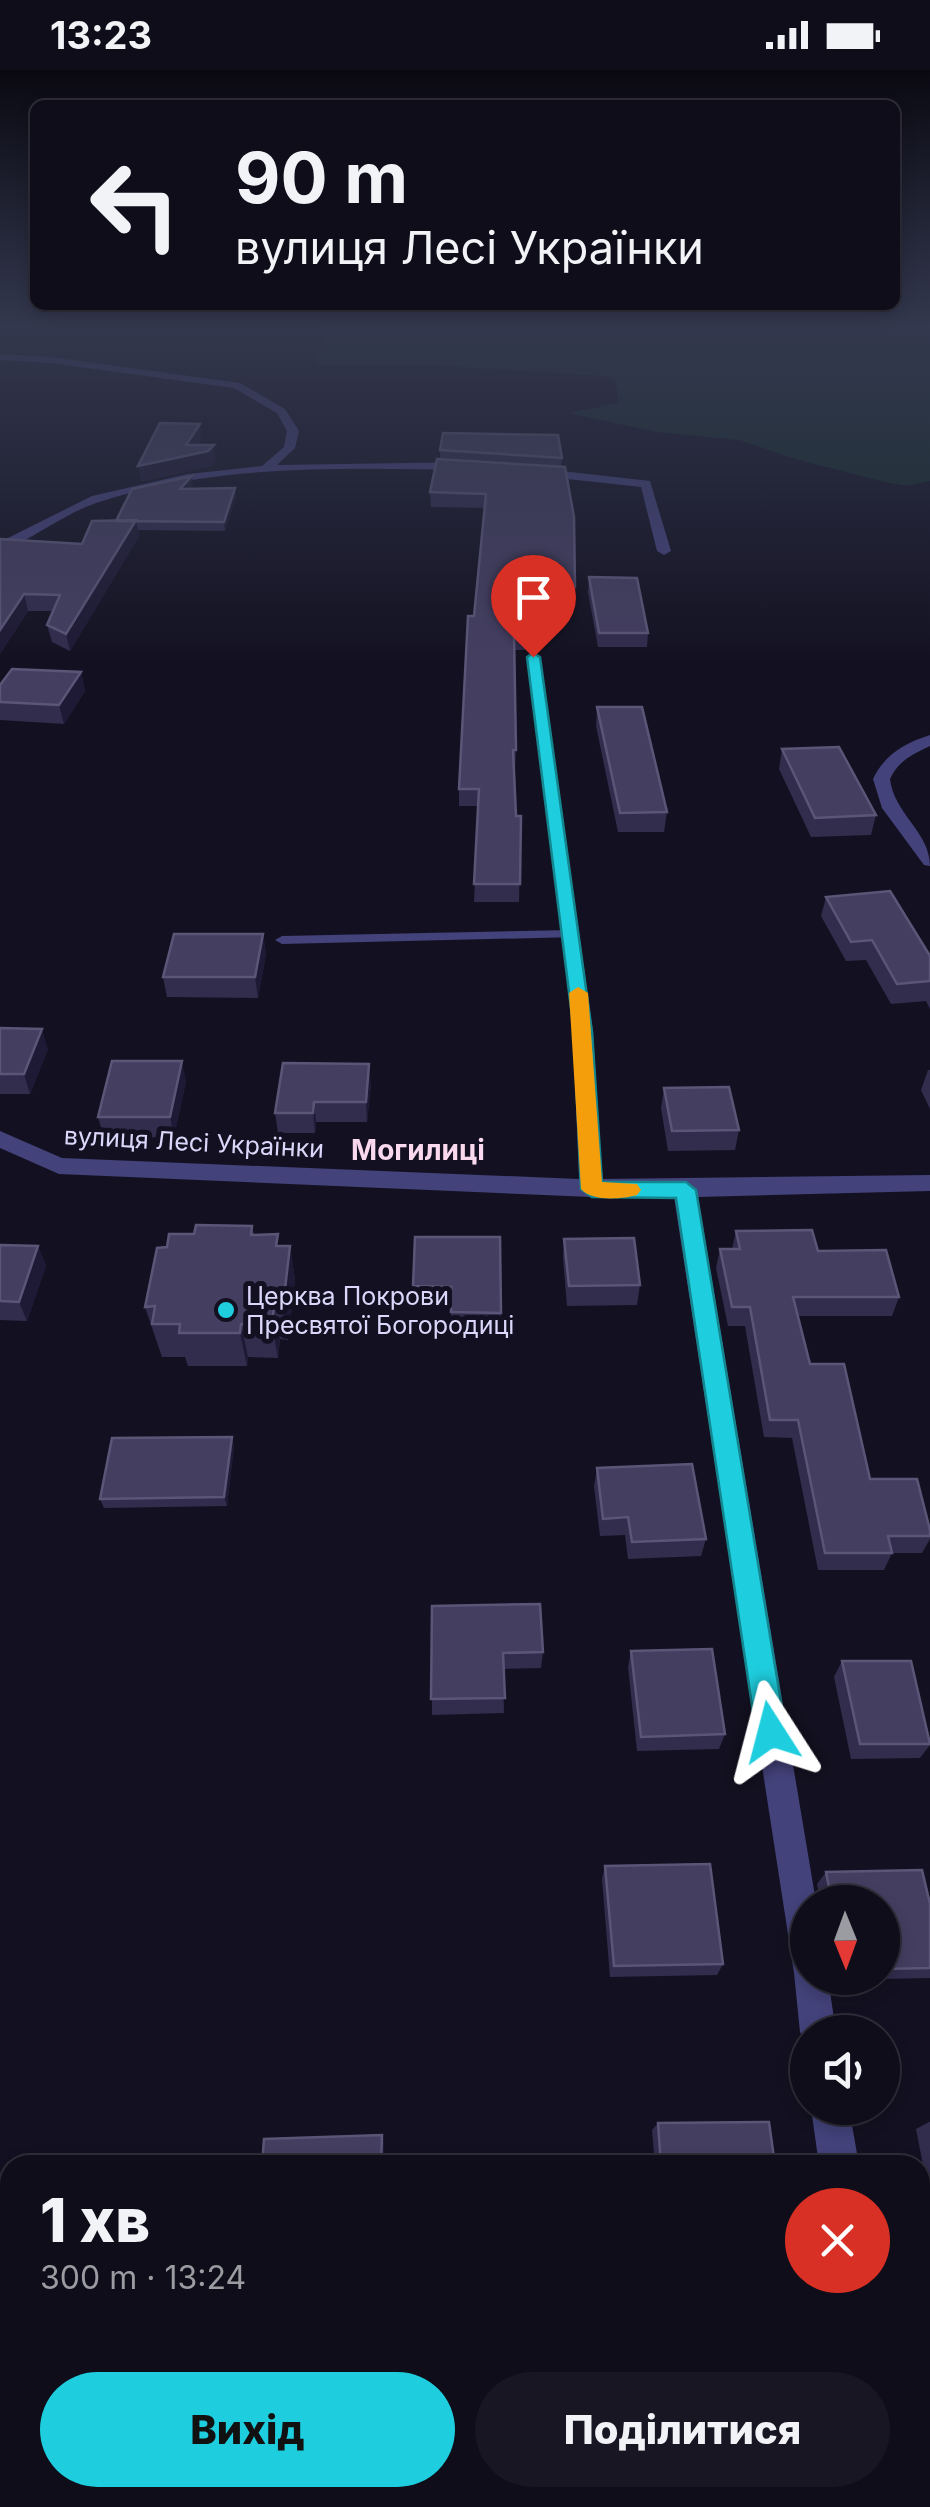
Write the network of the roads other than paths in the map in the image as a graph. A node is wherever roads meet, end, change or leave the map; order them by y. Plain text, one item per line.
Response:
1 (292, 437) edge
2 (268, 466) junction
3 (480, 466) edge
4 (519, 470) edge
5 (0, 548) edge
6 (664, 551) dead end
7 (533, 657) dead end
8 (930, 740) edge
9 (930, 861) edge
10 (572, 934) junction
11 (282, 940) dead end
12 (0, 1139) edge
13 (930, 1183) edge
14 (592, 1189) junction
15 (686, 1190) junction
16 (796, 1885) edge
17 (833, 2125) edge
18 (837, 2155) edge

1 - 2 street
2 - 3 street
2 - 5 street
4 - 6 street
7 - 10 street
8 - 9 street
10 - 11 lane
10 - 14 street
12 - 14 street, вулиця Лесі Українки
13 - 15 street, вулиця Лесі Українки
14 - 15 street, вулиця Лесі Українки
15 - 16 street
17 - 18 street

